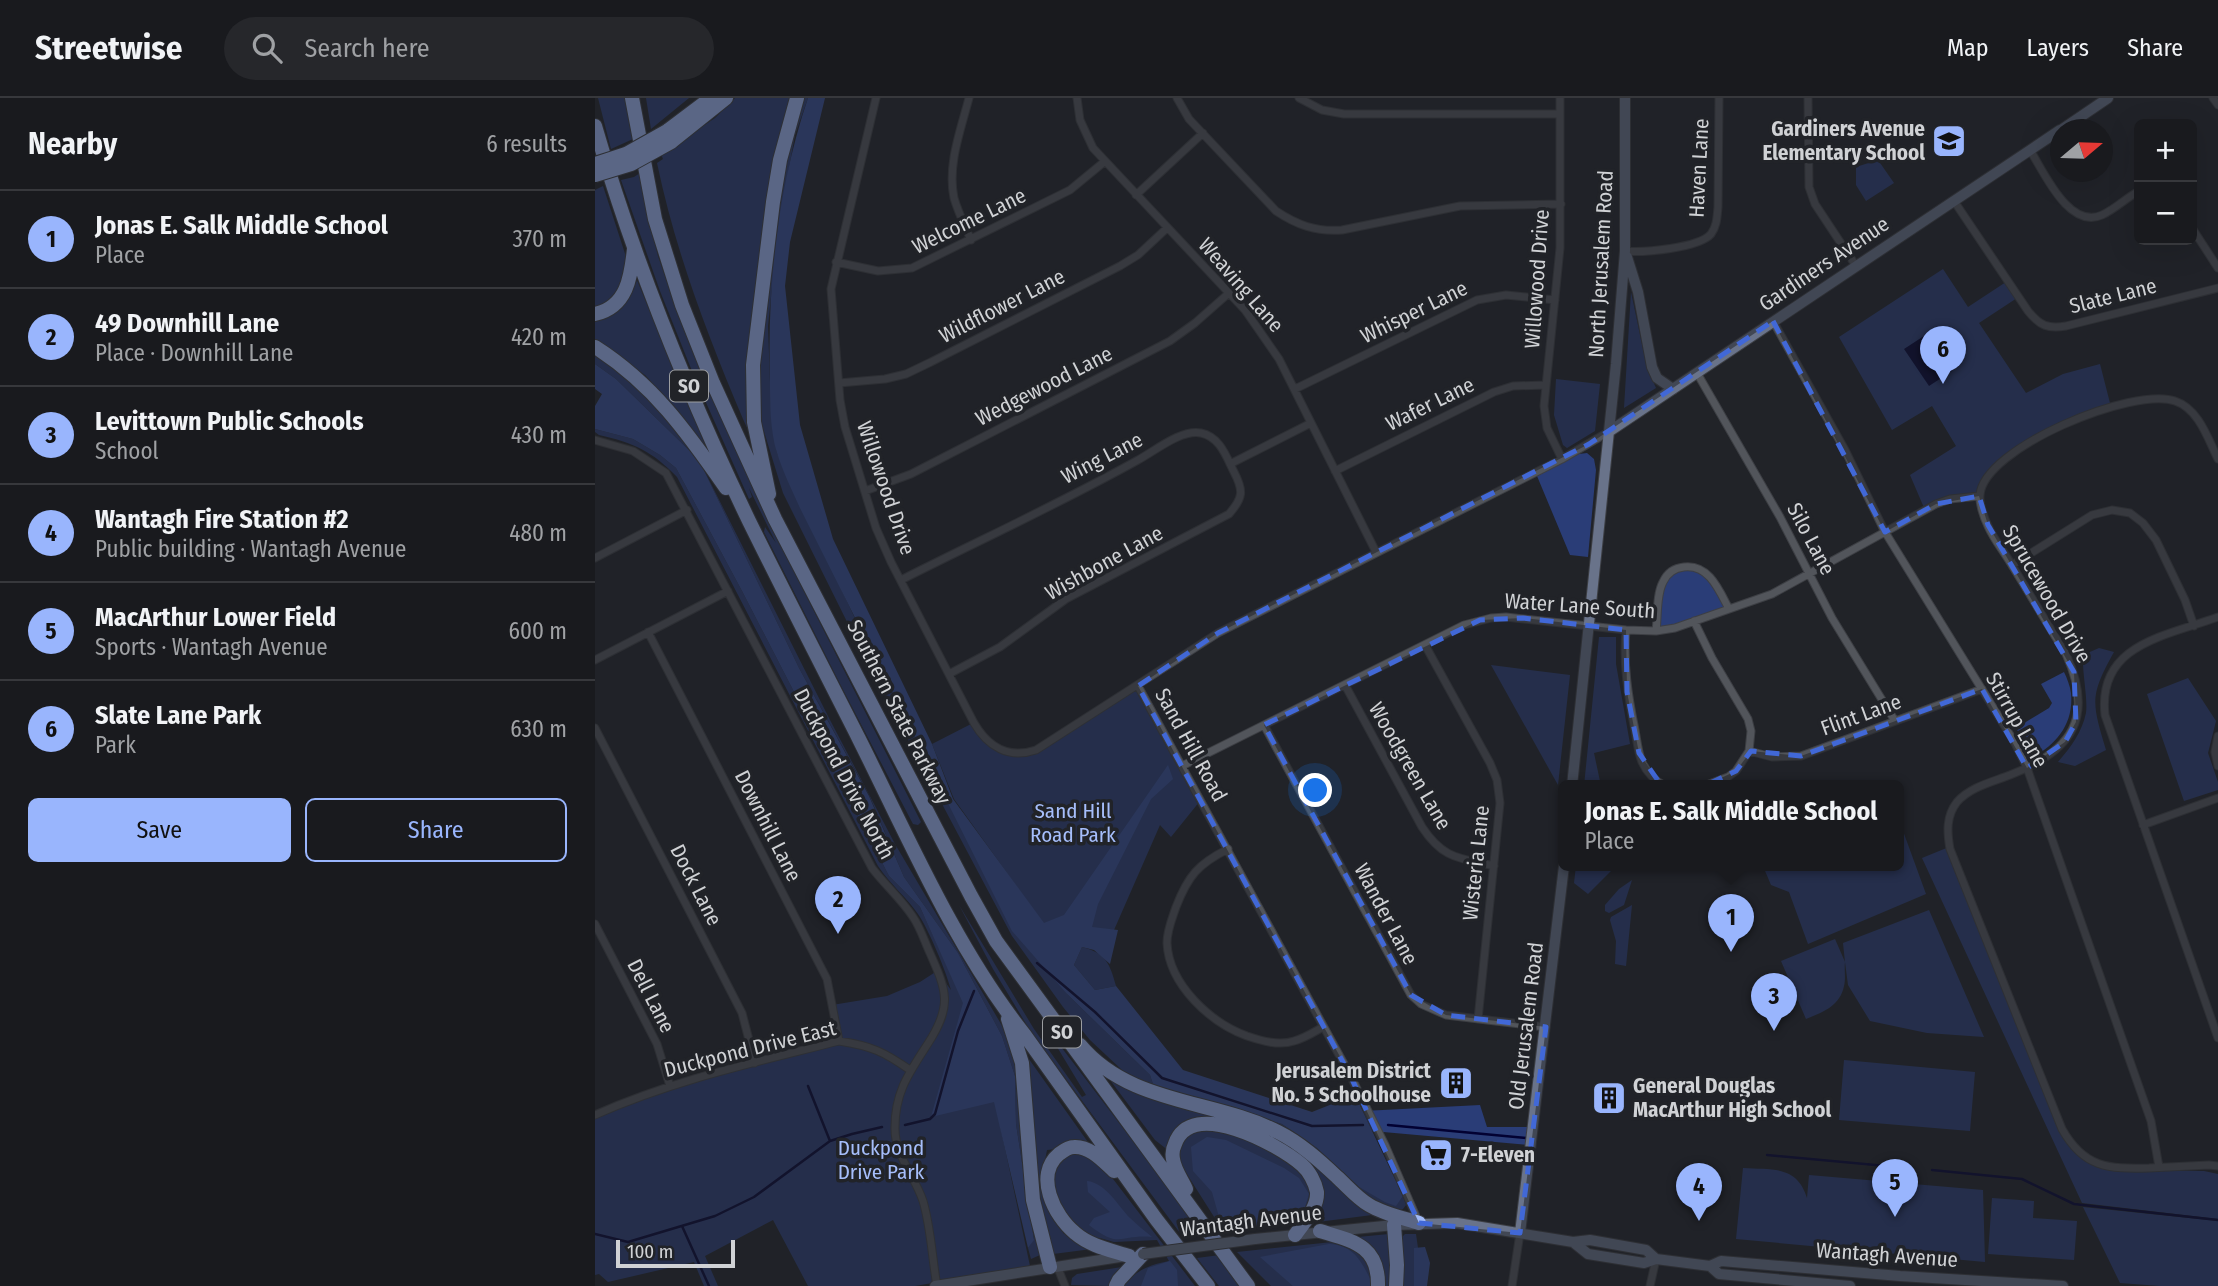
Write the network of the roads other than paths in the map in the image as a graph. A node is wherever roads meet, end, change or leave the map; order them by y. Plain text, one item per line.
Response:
1 (632, 98) edge
2 (711, 98) edge
3 (726, 98) edge
4 (797, 98) edge
5 (876, 98) edge
6 (969, 98) edge
7 (1077, 98) edge
8 (1177, 98) edge
9 (1299, 98) edge
10 (1560, 98) edge
11 (1625, 98) edge
12 (1719, 98) edge
13 (1808, 98) edge
14 (2108, 98) edge
15 (2213, 98) edge
16 (2218, 105) edge
17 (1560, 114) junction
18 (2077, 119) edge
19 (595, 126) edge
20 (1203, 133) junction
21 (669, 136) junction
22 (2050, 137) edge
23 (2030, 150) junction
24 (1104, 162) junction
25 (595, 163) edge
26 (595, 176) edge
27 (2134, 194) edge
28 (1136, 195) junction
29 (1954, 201) junction
30 (1561, 204) junction
31 (1167, 228) junction
32 (2197, 236) edge
33 (971, 240) junction
34 (634, 248) junction
35 (1625, 251) junction
36 (836, 262) junction
37 (1856, 266) junction
38 (2218, 268) edge
39 (2218, 288) edge
40 (1229, 293) junction
41 (1555, 300) junction
42 (595, 314) edge
43 (1773, 321) junction
44 (595, 347) edge
45 (1697, 373) junction
46 (839, 383) junction
47 (1546, 385) junction
48 (1295, 389) junction
49 (1673, 389) junction
50 (1311, 423) junction
51 (1610, 431) junction
52 (595, 440) edge
53 (1562, 459) junction
54 (2218, 459) edge
55 (1230, 464) junction
56 (1335, 471) junction
57 (865, 491) junction
58 (1979, 496) junction
59 (687, 510) junction
60 (775, 519) junction
61 (749, 521) junction
62 (1885, 532) junction
63 (1375, 552) junction
64 (595, 558) edge
65 (2012, 565) junction
66 (1809, 573) junction
67 (901, 580) junction
68 (728, 591) junction
69 (1729, 609) junction
70 (2218, 617) edge
71 (1694, 621) junction
72 (1590, 626) junction
73 (2194, 626) junction
74 (1626, 630) junction
75 (1656, 631) junction
76 (648, 632) junction
77 (1425, 645) junction
78 (595, 660) edge
79 (949, 674) junction
80 (1345, 685) junction
81 (1138, 686) junction
82 (1982, 689) junction
83 (1895, 721) junction
84 (1264, 725) junction
85 (595, 728) edge
86 (2218, 736) edge
87 (1749, 751) junction
88 (1182, 766) junction
89 (2218, 766) edge
90 (2027, 768) junction
91 (1573, 780) edge
92 (1657, 780) edge
93 (1720, 780) edge
94 (2218, 798) edge
95 (2143, 825) junction
96 (1228, 849) junction
97 (1494, 866) junction
98 (1563, 871) edge
99 (595, 924) edge
100 (996, 941) junction
101 (1005, 1011) junction
102 (1478, 1019) junction
103 (1323, 1027) junction
104 (1546, 1027) junction
105 (2218, 1038) edge
106 (839, 1041) junction
107 (755, 1063) junction
108 (910, 1070) junction
109 (670, 1086) junction
110 (595, 1115) edge
111 (2218, 1166) edge
112 (2159, 1167) junction
113 (1156, 1219) junction
114 (1419, 1223) junction
115 (1394, 1225) junction
116 (1206, 1228) junction
117 (1320, 1231) junction
118 (1520, 1233) junction
119 (1295, 1235) junction
120 (1136, 1255) junction
121 (1655, 1259) junction
122 (1710, 1266) junction
123 (1054, 1267) junction
124 (1795, 1268) junction
125 (990, 1282) edge
126 (1793, 1282) junction
127 (1929, 1282) edge
128 (936, 1286) edge
129 (1065, 1286) edge
130 (1116, 1286) edge
131 (1208, 1286) edge
132 (1250, 1286) edge
133 (1378, 1286) edge
134 (1396, 1286) edge
135 (1512, 1286) edge
136 (1650, 1286) edge
137 (1850, 1286) edge
138 (2063, 1286) edge

1 - 60 highway, Southern State Parkway / SO
2 - 21 highway
3 - 21 highway
4 - 60 highway
5 - 36 street, Willowood Drive
6 - 33 street
7 - 24 street, Weaving Lane
8 - 20 street
9 - 17 street
10 - 17 street, Willowood Drive
11 - 35 main road, North Jerusalem Road
12 - 35 street, Haven Lane
13 - 37 street
14 - 18 main road, Gardiners Avenue
15 - 16 street
17 - 30 street, Willowood Drive
19 - 34 highway, SO
20 - 28 street
20 - 30 street
21 - 25 highway, bridge
21 - 26 highway, bridge
22 - 23 main road, Gardiners Avenue
23 - 27 street
23 - 29 main road, Gardiners Avenue
24 - 28 street, Weaving Lane
24 - 33 street, Welcome Lane
28 - 31 street, Weaving Lane
29 - 37 main road, Gardiners Avenue
29 - 39 street, Slate Lane
30 - 41 street, Willowood Drive
31 - 40 street, Weaving Lane
31 - 46 street, Wildflower Lane
32 - 38 street
33 - 36 street, Welcome Lane
34 - 42 highway
34 - 61 highway, SO
35 - 49 main road
35 - 51 main road, North Jerusalem Road
36 - 46 street, Willowood Drive
37 - 43 main road, Gardiners Avenue
40 - 48 street, Weaving Lane
40 - 57 street, Wedgewood Lane
41 - 47 street, Willowood Drive
41 - 48 street, Whisper Lane
43 - 45 main road, Gardiners Avenue
43 - 62 street, Stirrup Lane
44 - 61 highway
45 - 49 main road, Gardiners Avenue
45 - 66 street, Silo Lane
46 - 57 street, Willowood Drive
47 - 53 street, Willowood Drive
47 - 56 street, Wafer Lane
48 - 50 street, Weaving Lane
49 - 51 main road, Gardiners Avenue
50 - 55 street
50 - 56 street, Weaving Lane
51 - 53 street, Sand Hill Road
51 - 72 main road
52 - 59 street, Duckpond Drive North
53 - 63 street, Sand Hill Road
54 - 58 street
55 - 67 street, Wing Lane
55 - 79 street, Wishbone Lane
56 - 63 street, Weaving Lane
57 - 67 street, Willowood Drive
58 - 62 street, Water Lane South
58 - 65 street, Sprucewood Drive
59 - 64 street
59 - 68 street, Duckpond Drive North
60 - 100 highway, Southern State Parkway / SO
61 - 101 highway, SO
62 - 66 street, Water Lane South
62 - 82 street, Stirrup Lane
63 - 81 street, Sand Hill Road
65 - 73 street
65 - 90 street, Sprucewood Drive
66 - 69 street, Water Lane South
66 - 83 street, Silo Lane
67 - 79 street, Willowood Drive
68 - 76 street
68 - 108 street, Duckpond Drive North
69 - 71 street, Water Lane South
69 - 75 street
70 - 73 street, Sprucewood Drive
71 - 75 street, Water Lane South
71 - 87 street
72 - 74 street, Water Lane South
72 - 77 street, Water Lane South
72 - 91 main road
73 - 95 street, Sprucewood Drive
74 - 75 street, Water Lane South
74 - 92 street
76 - 78 street
76 - 106 street, Downhill Lane
77 - 80 street, Water Lane South
77 - 97 street, Wisteria Lane
79 - 81 street, Willowood Drive
80 - 84 street, Water Lane South
80 - 97 street, Woodgreen Lane
81 - 88 street, Sand Hill Road
82 - 83 street, Flint Lane
82 - 90 street, Stirrup Lane
83 - 87 street, Flint Lane
84 - 88 street, Water Lane South
84 - 102 street, Wander Lane
85 - 107 street, Dock Lane
86 - 89 street
87 - 93 street
88 - 96 street, Sand Hill Road
90 - 112 street, Stirrup Lane
90 - 112 street, Sprucewood Drive
94 - 95 street
95 - 105 street, Sprucewood Drive
96 - 103 street, Sand Hill Road
96 - 103 street
97 - 102 street, Wisteria Lane
98 - 104 main road, Old Jerusalem Road
99 - 109 street, Dell Lane
100 - 114 highway
100 - 116 highway, Southern State Parkway / SO
101 - 113 highway, SO
101 - 123 highway
102 - 104 street, Wander Lane
103 - 114 street, Sand Hill Road
104 - 118 main road, Old Jerusalem Road
106 - 107 street, Duckpond Drive East
106 - 108 street, Duckpond Drive East
107 - 109 street, Duckpond Drive East
108 - 128 street, Duckpond Drive North
109 - 110 street, Duckpond Drive East
111 - 112 street, Sprucewood Drive
113 - 120 highway
113 - 131 highway, SO
114 - 115 main road, Wantagh Avenue
114 - 118 main road, Wantagh Avenue
115 - 117 main road, Wantagh Avenue
115 - 134 highway
116 - 119 highway
116 - 132 highway, Southern State Parkway / SO
117 - 119 main road, Wantagh Avenue
117 - 133 highway
118 - 121 main road, Wantagh Avenue
118 - 135 street
119 - 120 main road, Wantagh Avenue, bridge
120 - 123 main road, Wantagh Avenue
120 - 130 highway
121 - 122 main road, Wantagh Avenue
121 - 136 street
122 - 124 main road, Wantagh Avenue
122 - 126 main road, Wantagh Avenue
123 - 125 main road, Wantagh Avenue
123 - 129 street
124 - 126 main road
124 - 127 main road, Wantagh Avenue
125 - 128 main road, Wantagh Avenue
126 - 137 main road, Wantagh Avenue
127 - 138 main road, Wantagh Avenue

